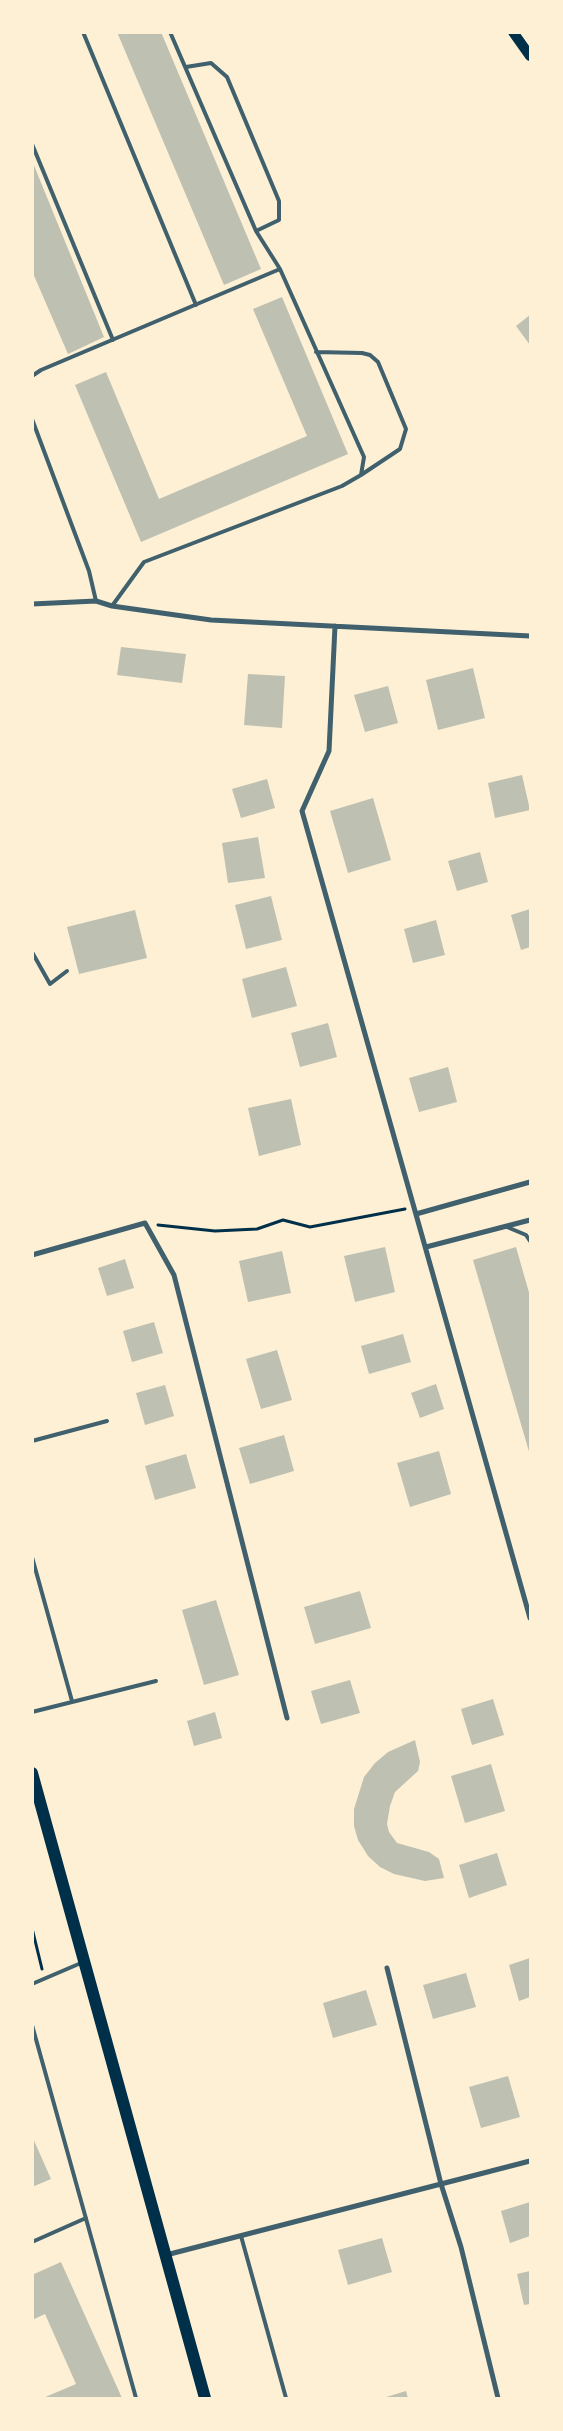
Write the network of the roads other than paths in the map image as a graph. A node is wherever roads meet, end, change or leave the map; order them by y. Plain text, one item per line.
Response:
1 (83, 32) edge
2 (170, 32) edge
3 (513, 32) edge
4 (530, 56) edge
5 (186, 67) junction
6 (32, 144) edge
7 (256, 231) junction
8 (280, 269) junction
9 (196, 304) junction
10 (113, 340) junction
11 (316, 352) junction
12 (32, 376) edge
13 (32, 420) edge
14 (362, 475) junction
15 (96, 601) junction
16 (32, 604) edge
17 (112, 606) junction
18 (335, 626) junction
19 (530, 636) edge
20 (32, 952) edge
21 (66, 972) dead end
22 (530, 1182) edge
23 (416, 1214) junction
24 (530, 1220) edge
25 (505, 1226) junction
26 (530, 1242) edge
27 (426, 1247) junction
28 (32, 1255) edge
29 (107, 1421) dead end
30 (32, 1441) edge
31 (32, 1557) edge
32 (530, 1618) edge
33 (156, 1681) dead end
34 (72, 1701) junction
35 (32, 1712) edge
36 (287, 1718) dead end
37 (32, 1773) edge
38 (85, 1961) junction
39 (387, 1968) dead end
40 (32, 1984) edge
41 (32, 2025) edge
42 (530, 2161) edge
43 (441, 2184) junction
44 (86, 2218) junction
45 (241, 2236) junction
46 (32, 2242) edge
47 (166, 2255) junction
48 (136, 2398) edge
49 (205, 2398) edge
50 (286, 2398) edge
51 (498, 2398) edge

1 - 9 lane
2 - 5 lane
3 - 4 main road
5 - 7 lane
5 - 7 lane
6 - 10 lane
7 - 8 lane
8 - 9 lane
8 - 11 lane
9 - 10 lane
10 - 12 lane
11 - 14 lane
11 - 14 lane
13 - 15 lane
14 - 17 lane
15 - 16 street
15 - 17 street
17 - 18 street
18 - 19 street
18 - 23 street
20 - 21 lane
22 - 23 street
23 - 27 street
24 - 25 street
25 - 26 lane
25 - 27 street
27 - 32 street
28 - 36 street
29 - 30 lane
31 - 34 lane
33 - 34 lane
34 - 35 lane
37 - 38 main road
38 - 40 lane
38 - 47 main road
39 - 43 street
41 - 44 lane
42 - 43 street
43 - 45 street
43 - 51 street
44 - 46 lane
44 - 48 lane
45 - 47 street
45 - 50 lane
47 - 49 main road

